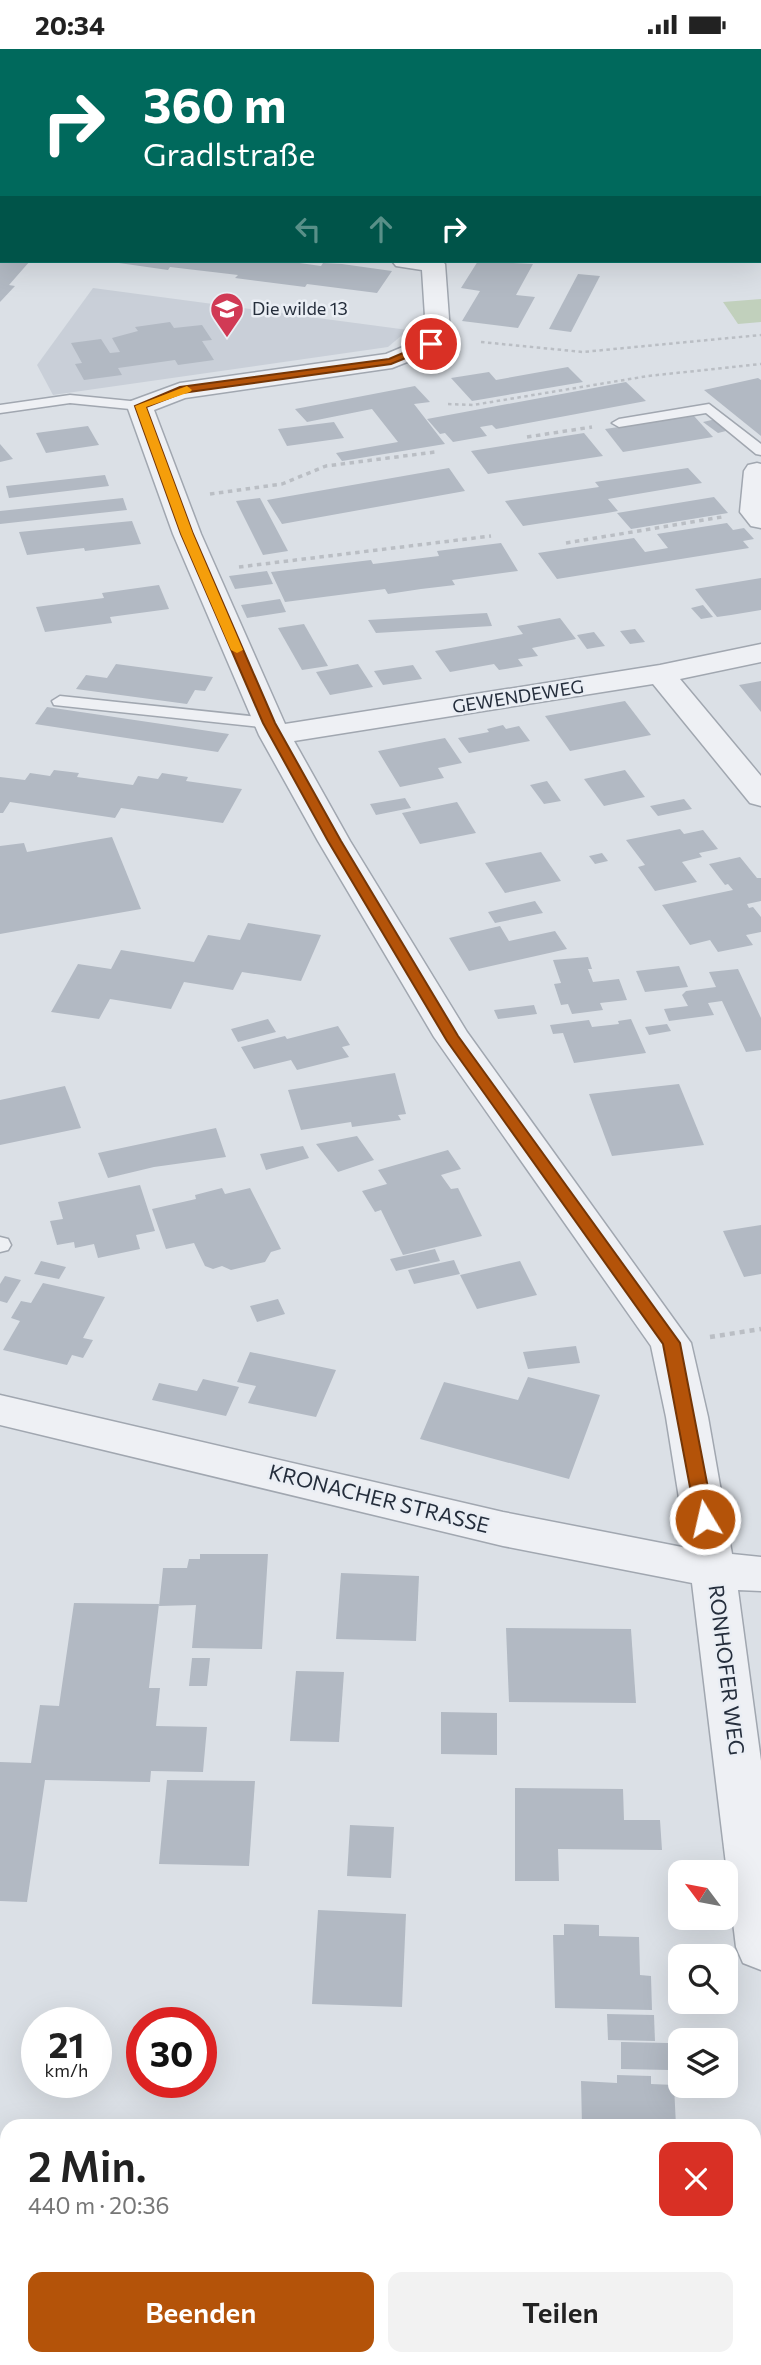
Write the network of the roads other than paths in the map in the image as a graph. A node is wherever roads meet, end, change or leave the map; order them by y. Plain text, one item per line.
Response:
1 (423, 263) edge
2 (140, 406) junction
3 (0, 409) edge
4 (619, 423) road end
5 (760, 459) edge
6 (757, 516) edge
7 (761, 653) edge
8 (660, 674) junction
9 (61, 701) dead end
10 (272, 729) junction
11 (761, 796) edge
12 (0, 1410) edge
13 (713, 1570) junction
14 (761, 1574) edge
15 (761, 1947) edge

1 - 2 street
2 - 3 lane
2 - 10 street, RONHOFER WEG
4 - 5 lane
5 - 6 street
7 - 8 street, GEWENDEWEG
8 - 10 street, GEWENDEWEG
8 - 11 street
9 - 10 lane
10 - 13 street, RONHOFER WEG
12 - 13 street, KRONACHER STRASSE
13 - 14 street, KRONACHER STRASSE
13 - 15 street, RONHOFER WEG

